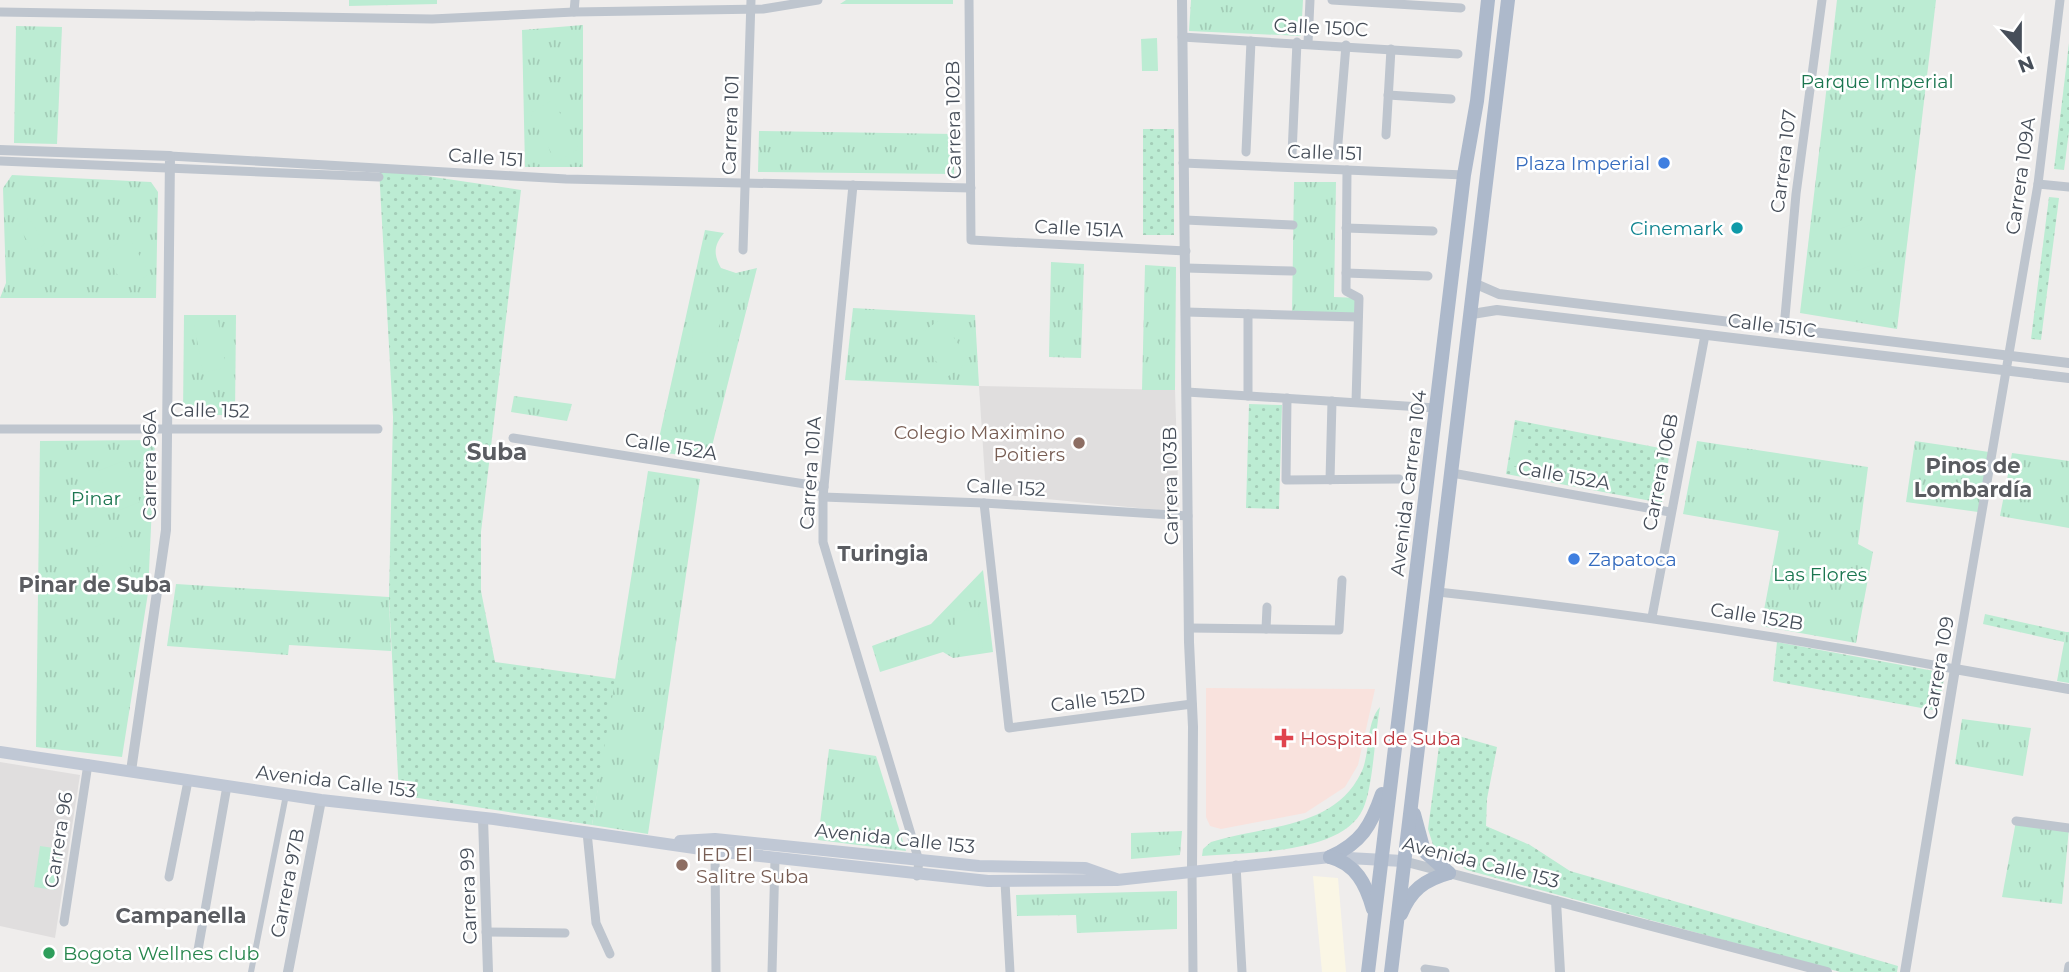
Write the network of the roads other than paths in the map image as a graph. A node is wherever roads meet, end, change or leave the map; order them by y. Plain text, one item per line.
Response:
1 (575, 0) edge
2 (818, 0) edge
3 (969, 0) edge
4 (1182, 0) edge
5 (1310, 0) edge
6 (1332, 0) edge
7 (1488, 0) edge
8 (1508, 0) edge
9 (1822, 0) edge
10 (2060, 0) edge
11 (751, 4) edge
12 (1461, 8) dead end
13 (0, 12) edge
14 (574, 12) junction
15 (1182, 37) junction
16 (1251, 41) junction
17 (1297, 42) junction
18 (1308, 43) junction
19 (1346, 46) junction
20 (1391, 49) junction
21 (1458, 54) dead end
22 (1388, 95) junction
23 (1451, 99) dead end
24 (1386, 135) dead end
25 (0, 149) edge
26 (1246, 152) dead end
27 (1292, 154) dead end
28 (1338, 155) dead end
29 (0, 161) edge
30 (170, 162) junction
31 (1184, 163) junction
32 (1347, 170) junction
33 (1464, 175) junction
34 (379, 177) dead end
35 (745, 183) junction
36 (2038, 184) junction
37 (853, 185) junction
38 (2069, 187) edge
39 (971, 188) junction
40 (1185, 220) junction
41 (1293, 225) dead end
42 (1346, 228) junction
43 (1433, 231) dead end
44 (971, 240) joint
45 (743, 250) dead end
46 (1186, 251) junction
47 (1186, 268) junction
48 (1292, 271) dead end
49 (1346, 273) junction
50 (1428, 276) dead end
51 (1476, 284) junction
52 (1186, 312) junction
53 (1248, 314) junction
54 (1472, 314) junction
55 (1358, 317) junction
56 (1784, 328) junction
57 (1705, 335) junction
58 (2011, 356) junction
59 (2069, 363) edge
60 (2008, 370) junction
61 (2069, 378) edge
62 (1187, 392) junction
63 (1248, 396) junction
64 (1287, 398) junction
65 (1332, 401) junction
66 (1356, 402) junction
67 (1436, 408) junction
68 (166, 427) junction
69 (0, 429) edge
70 (378, 429) dead end
71 (513, 438) dead end
72 (1452, 473) junction
73 (1399, 479) dead end
74 (1330, 480) junction
75 (823, 492) junction
76 (984, 503) junction
77 (1670, 512) junction
78 (1188, 516) junction
79 (1342, 580) dead end
80 (1437, 592) junction
81 (1267, 607) dead end
82 (1652, 617) junction
83 (1189, 628) junction
84 (1266, 629) junction
85 (1955, 669) junction
86 (2069, 689) edge
87 (1192, 704) junction
88 (0, 752) edge
89 (1393, 762) junction
90 (88, 764) junction
91 (131, 771) junction
92 (188, 780) junction
93 (227, 786) junction
94 (286, 795) junction
95 (1413, 796) junction
96 (321, 800) junction
97 (482, 818) junction
98 (2016, 821) dead end
99 (2069, 828) edge
100 (587, 832) junction
101 (667, 843) junction
102 (715, 851) junction
103 (1330, 857) junction
104 (1381, 857) junction
105 (775, 859) junction
106 (1403, 861) junction
107 (919, 862) junction
108 (1236, 865) junction
109 (1192, 870) junction
110 (1449, 873) junction
111 (917, 876) junction
112 (169, 877) dead end
113 (1117, 880) junction
114 (1004, 882) junction
115 (1556, 901) junction
116 (1375, 914) junction
117 (64, 922) dead end
118 (1396, 925) junction
119 (486, 932) junction
120 (565, 933) dead end
121 (198, 950) dead end
122 (610, 954) dead end
123 (2069, 966) edge
124 (1798, 968) edge
125 (1424, 969) dead end
126 (251, 972) edge
127 (288, 972) edge
128 (488, 972) edge
129 (716, 972) edge
130 (772, 972) edge
131 (1010, 972) edge
132 (1193, 972) edge
133 (1242, 972) edge
134 (1368, 972) edge
135 (1391, 972) edge
136 (1444, 972) edge
137 (1560, 972) edge
138 (1827, 972) edge
139 (1905, 972) edge
140 (2068, 972) edge

1 - 14 street
2 - 11 street
3 - 39 street, Carrera 102B
4 - 15 street, Carrera 103B
5 - 18 street
6 - 12 street
7 - 33 main road, Avenida Carrera 104
8 - 51 main road
9 - 56 street, Carrera 107
10 - 36 street, Carrera 109A
11 - 14 street
11 - 35 street, Carrera 101
13 - 14 street
15 - 16 street, Calle 150C
15 - 31 street, Carrera 103B
16 - 17 street, Calle 150C
16 - 26 street
17 - 18 street, Calle 150C
17 - 27 street
18 - 19 street, Calle 150C
19 - 20 street, Calle 150C
19 - 28 street
20 - 21 street, Calle 150C
20 - 22 street
22 - 23 street
22 - 24 street
25 - 30 street, Calle 151
29 - 30 street, Calle 151
30 - 34 street, Calle 151
30 - 35 street, Calle 151
30 - 68 street, Carrera 96A
31 - 32 street, Calle 151
31 - 40 street, Carrera 103B
32 - 33 street, Calle 151
32 - 42 street
33 - 67 main road, Avenida Carrera 104
35 - 37 street, Calle 151
35 - 45 street, Carrera 101
36 - 38 street
36 - 58 street, Carrera 109A
37 - 39 street, Calle 151
37 - 75 street, Carrera 101A
39 - 44 street, Carrera 102B
40 - 41 street
40 - 46 street, Carrera 103B
42 - 43 street
42 - 49 street
44 - 46 street, Calle 151A
46 - 47 street, Carrera 103B
47 - 48 street
47 - 52 street, Carrera 103B
49 - 50 street
49 - 55 street
51 - 54 main road
51 - 56 street, Calle 151C
52 - 53 street
52 - 62 street, Carrera 103B
53 - 55 street
53 - 63 street
54 - 57 street, Calle 151C
54 - 72 main road
55 - 66 street
56 - 58 street, Calle 151C
57 - 60 street, Calle 151C
57 - 77 street, Carrera 106B
58 - 59 street, Calle 151C
58 - 60 street, Carrera 109A
60 - 61 street, Calle 151C
60 - 85 street, Carrera 109
62 - 63 street
62 - 78 street, Carrera 103B
63 - 64 street
64 - 65 street
64 - 74 street
65 - 66 street
65 - 74 street
66 - 67 street
67 - 89 main road, Avenida Carrera 104
68 - 69 street, Calle 152
68 - 70 street, Calle 152
68 - 91 street, Carrera 96A
71 - 75 street, Calle 152A
72 - 77 street, Calle 152A
72 - 80 main road
73 - 74 street
75 - 76 street, Calle 152
75 - 107 street, Carrera 101A
76 - 78 street, Calle 152
76 - 87 street, Calle 152D
77 - 82 street, Carrera 106B
78 - 83 street, Carrera 103B
79 - 84 street
80 - 82 street, Calle 152B
80 - 95 main road
81 - 84 street
82 - 85 street, Calle 152B
83 - 84 street
83 - 87 street, Carrera 103B
85 - 86 street, Calle 152B
85 - 139 street, Carrera 109
87 - 109 street, Carrera 103B
88 - 90 main road, Avenida Calle 153
89 - 103 main road
89 - 104 main road, Avenida Carrera 104
90 - 91 main road, Avenida Calle 153
90 - 117 street, Carrera 96
91 - 92 main road, Avenida Calle 153
92 - 93 main road, Avenida Calle 153
92 - 112 street
93 - 94 main road, Avenida Calle 153
93 - 121 street
94 - 96 main road, Avenida Calle 153
94 - 126 street
95 - 106 main road
95 - 110 main road
96 - 97 main road, Avenida Calle 153
96 - 127 street, Carrera 97B
97 - 100 main road, Avenida Calle 153
97 - 119 street, Carrera 99
98 - 99 street
100 - 101 main road, Avenida Calle 153
100 - 122 street
101 - 102 main road, Avenida Calle 153
101 - 107 main road, Avenida Calle 153
102 - 105 main road, Avenida Calle 153
102 - 129 street
103 - 104 main road, Avenida Calle 153
103 - 108 main road, Avenida Calle 153
103 - 116 main road
104 - 106 main road, Avenida Calle 153
104 - 116 main road, Avenida Carrera 104
105 - 111 main road, Avenida Calle 153
105 - 130 street
106 - 110 street, Avenida Calle 153
106 - 118 main road
107 - 111 street, Carrera 101A
107 - 113 main road, Avenida Calle 153
108 - 109 main road, Avenida Calle 153
108 - 133 street
109 - 113 main road, Avenida Calle 153
109 - 132 street, Carrera 103B
110 - 115 street, Avenida Calle 153
110 - 118 main road
111 - 114 main road, Avenida Calle 153
113 - 114 main road, Avenida Calle 153
114 - 131 street
115 - 124 street, Avenida Calle 153
115 - 137 street
116 - 134 main road, Avenida Carrera 104
118 - 135 main road
119 - 120 street
119 - 128 street, Carrera 99
123 - 140 street
124 - 138 street, Avenida Calle 153
125 - 136 street

